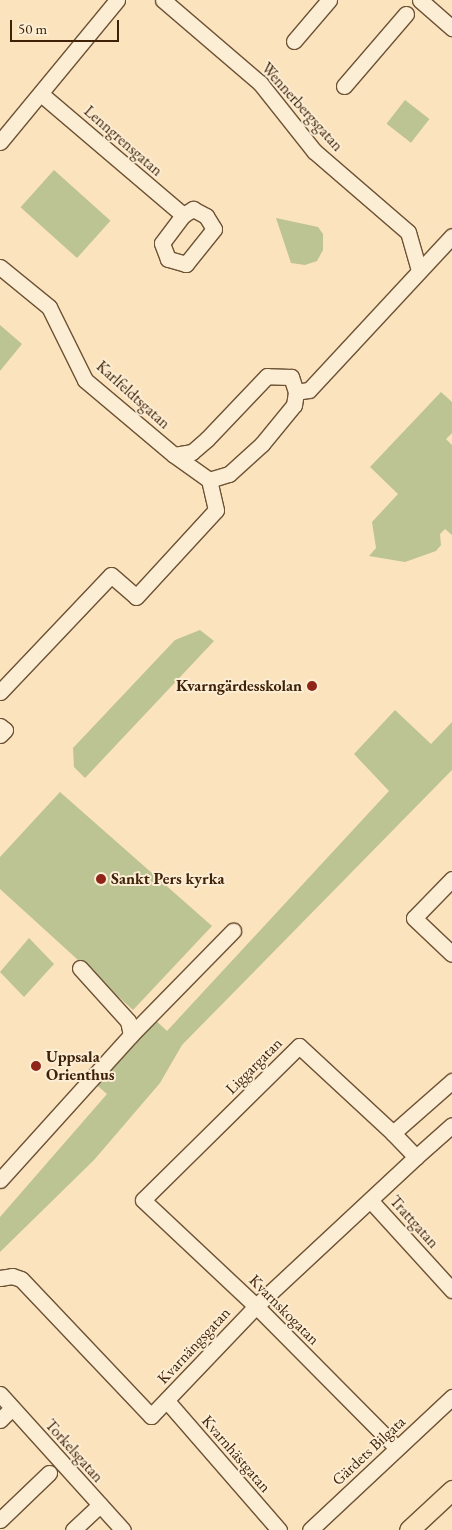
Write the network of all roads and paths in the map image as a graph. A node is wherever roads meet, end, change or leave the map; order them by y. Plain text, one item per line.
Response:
1 (117, 0) edge
2 (163, 0) edge
3 (329, 0) edge
4 (420, 0) edge
5 (406, 14) dead end
6 (452, 28) edge
7 (294, 41) dead end
8 (344, 86) dead end
9 (41, 94) junction
10 (0, 142) edge
11 (183, 215) dead end
12 (452, 236) edge
13 (0, 267) edge
14 (419, 270) junction
15 (296, 392) junction
16 (174, 454) junction
17 (209, 480) junction
18 (0, 692) edge
19 (0, 726) edge
20 (0, 735) edge
21 (452, 879) edge
22 (233, 931) dead end
23 (452, 954) edge
24 (80, 968) dead end
25 (131, 1035) junction
26 (452, 1080) edge
27 (452, 1125) edge
28 (393, 1133) junction
29 (416, 1157) junction
30 (0, 1180) edge
31 (143, 1200) joint
32 (370, 1200) junction
33 (0, 1278) edge
34 (452, 1290) edge
35 (256, 1306) junction
36 (0, 1394) edge
37 (452, 1397) edge
38 (167, 1401) junction
39 (12, 1408) junction
40 (0, 1420) edge
41 (397, 1448) junction
42 (49, 1473) dead end
43 (452, 1490) edge
44 (100, 1505) junction
45 (0, 1520) edge
46 (73, 1530) edge
47 (123, 1530) edge
48 (279, 1530) edge
49 (310, 1530) edge
50 (409, 1530) edge

1 - 9 street
2 - 14 street, Wennerbergsgatan
3 - 7 street
4 - 6 street
5 - 8 street
9 - 10 street
9 - 11 street, Lenngrensgatan
12 - 14 street
13 - 16 street, Karlfeldtsgatan
14 - 15 street
15 - 16 street
15 - 17 street
16 - 17 street, Karlfeldtsgatan
17 - 18 street
19 - 20 street
21 - 23 street
22 - 25 street
24 - 25 street
25 - 30 street
26 - 28 street
27 - 29 street, Kvarnängsgatan
28 - 29 street
28 - 31 street, Liggargatan
29 - 32 street, Kvarnängsgatan
31 - 35 street, Kvarnskogatan
32 - 34 street, Trattgatan
32 - 35 street, Kvarnängsgatan
33 - 38 street, Kvarnängsgatan
35 - 38 street, Kvarnängsgatan
35 - 41 street, Kvarnskogatan
36 - 39 street, Torkelsgatan
37 - 41 street, Gärdets Bilgata
38 - 48 street, Kvarnhästgatan
39 - 40 street
39 - 44 street, Torkelsgatan
41 - 49 street, Gärdets Bilgata
42 - 45 street
43 - 50 main road
44 - 46 street
44 - 47 street, Torkelsgatan

